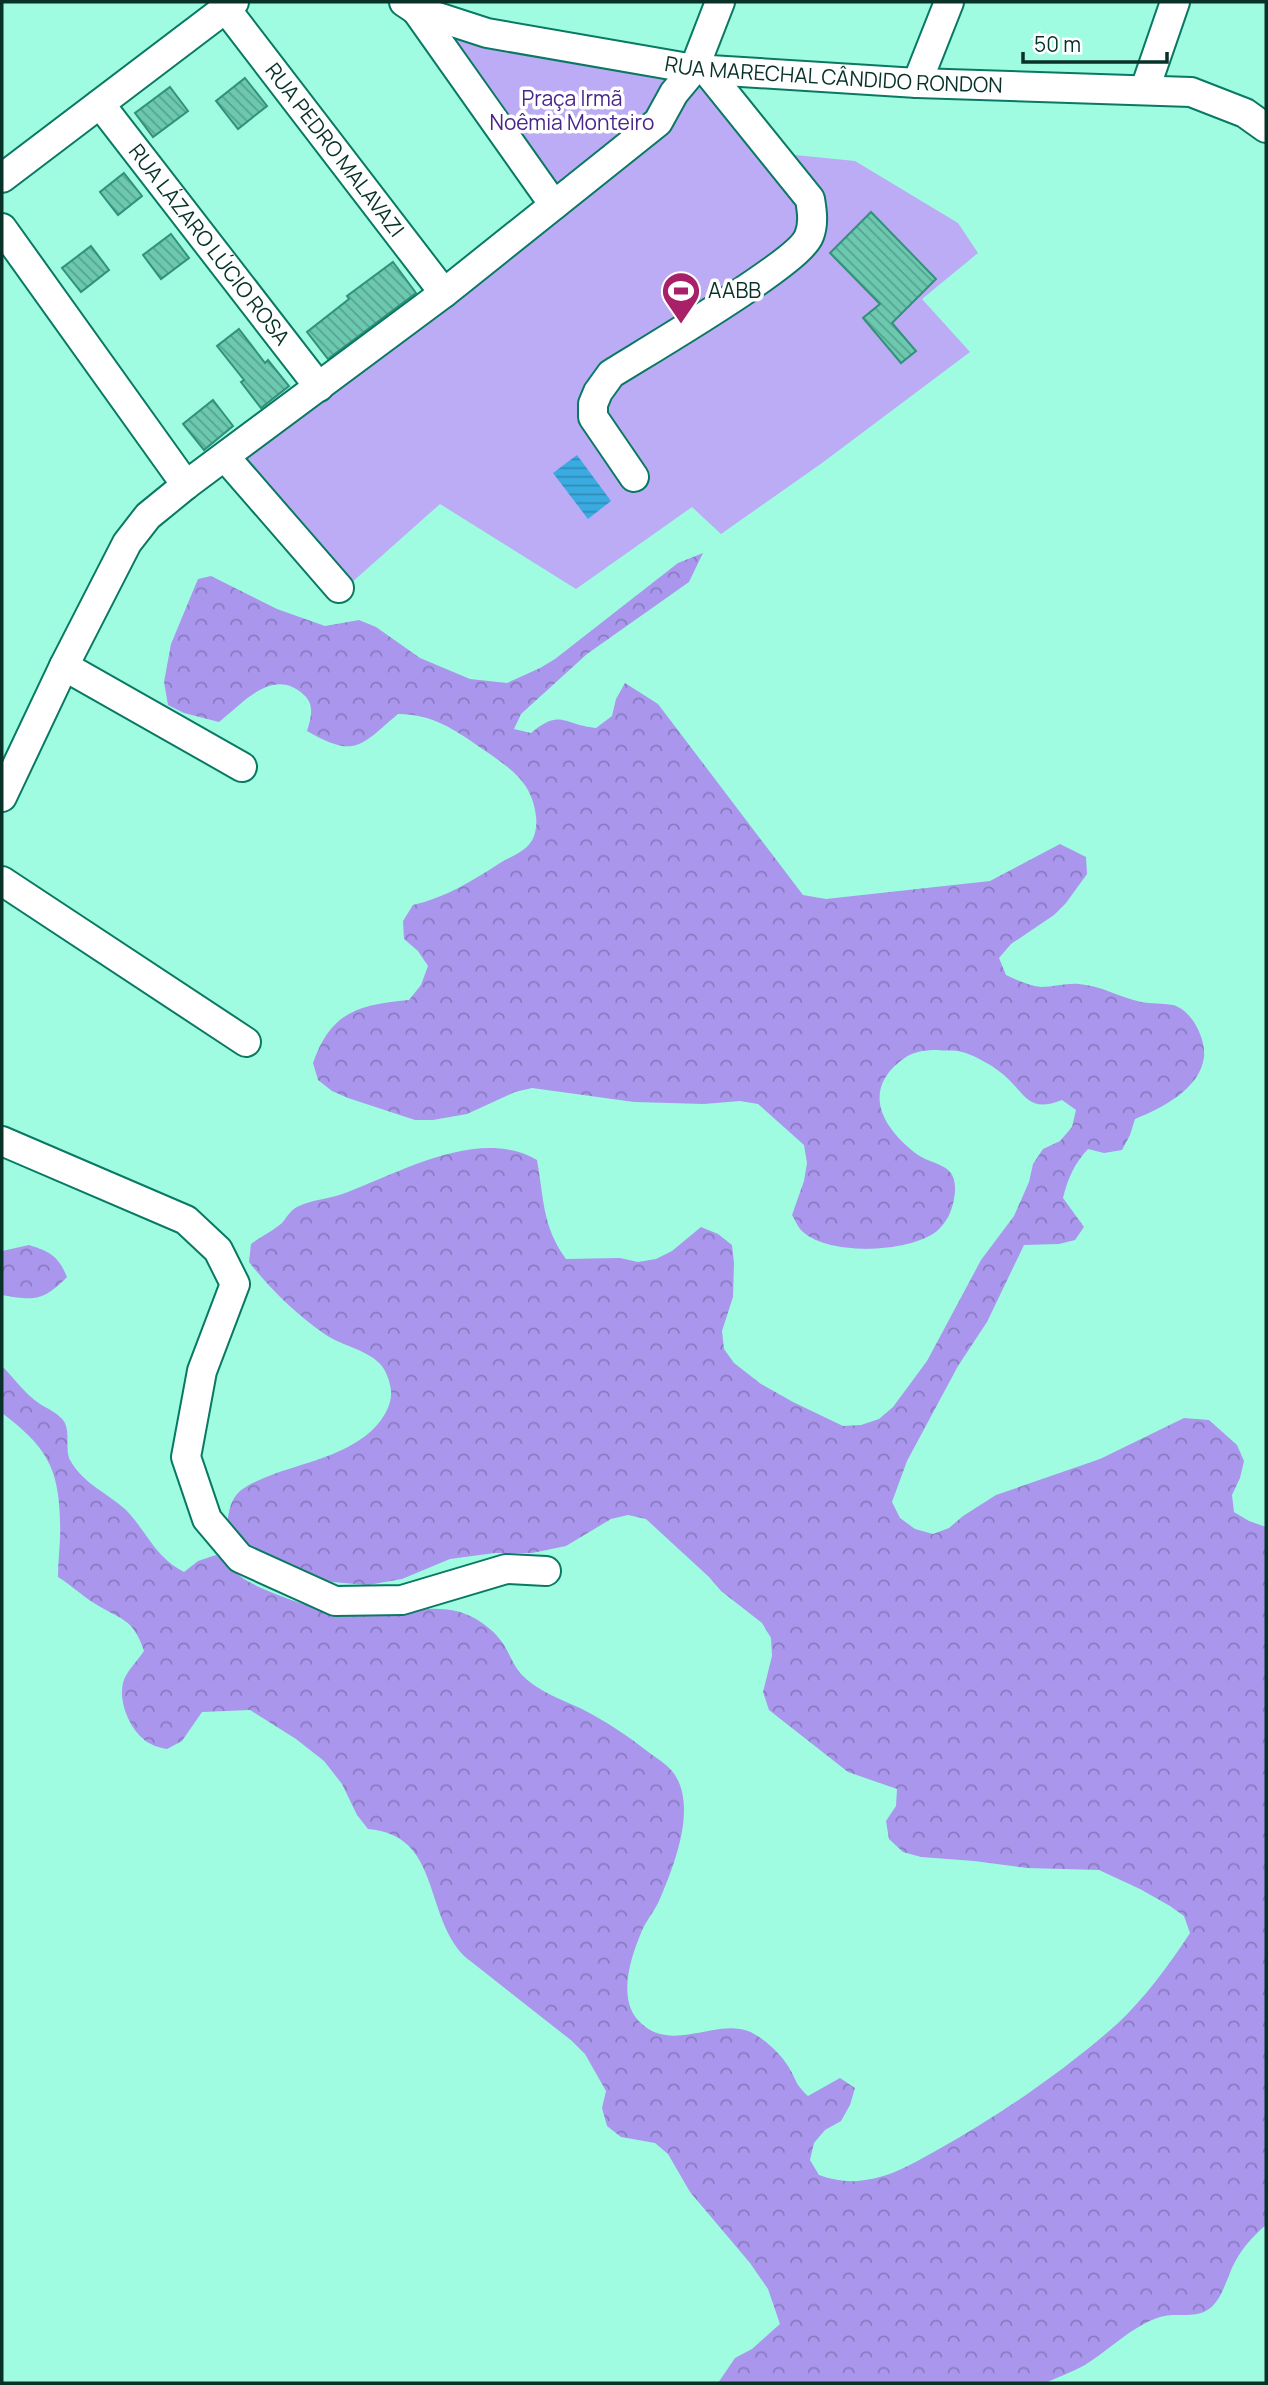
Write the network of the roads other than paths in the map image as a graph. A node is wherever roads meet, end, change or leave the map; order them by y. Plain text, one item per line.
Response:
1 (720, 2) edge
2 (949, 2) edge
3 (1175, 2) edge
4 (230, 5) edge
5 (410, 6) edge
6 (700, 70) junction
7 (917, 83) junction
8 (1145, 89) junction
9 (100, 104) junction
10 (1266, 128) edge
11 (2, 178) edge
12 (554, 205) junction
13 (2, 228) edge
14 (444, 293) junction
15 (320, 387) junction
16 (226, 458) junction
17 (634, 477) dead end
18 (186, 485) junction
19 (339, 588) dead end
20 (64, 666) junction
21 (242, 767) dead end
22 (2, 797) edge
23 (2, 881) edge
24 (246, 1042) dead end
25 (2, 1141) edge
26 (546, 1571) dead end

1 - 6 street
2 - 7 street
3 - 8 street
4 - 9 street
4 - 14 street, RUA PEDRO MALAVAZI
5 - 6 street, RUA MARECHAL CÂNDIDO RONDON
5 - 12 street
6 - 7 street, RUA MARECHAL CÂNDIDO RONDON
6 - 12 street
6 - 17 street
7 - 8 street, RUA MARECHAL CÂNDIDO RONDON
8 - 10 street, RUA MARECHAL CÂNDIDO RONDON
9 - 11 street
9 - 15 street, RUA LÁZARO LÚCIO ROSA
12 - 14 street
13 - 18 street
14 - 15 street
15 - 16 street
16 - 18 street
16 - 19 street
18 - 20 street
20 - 21 street
20 - 22 street
23 - 24 street
25 - 26 street

